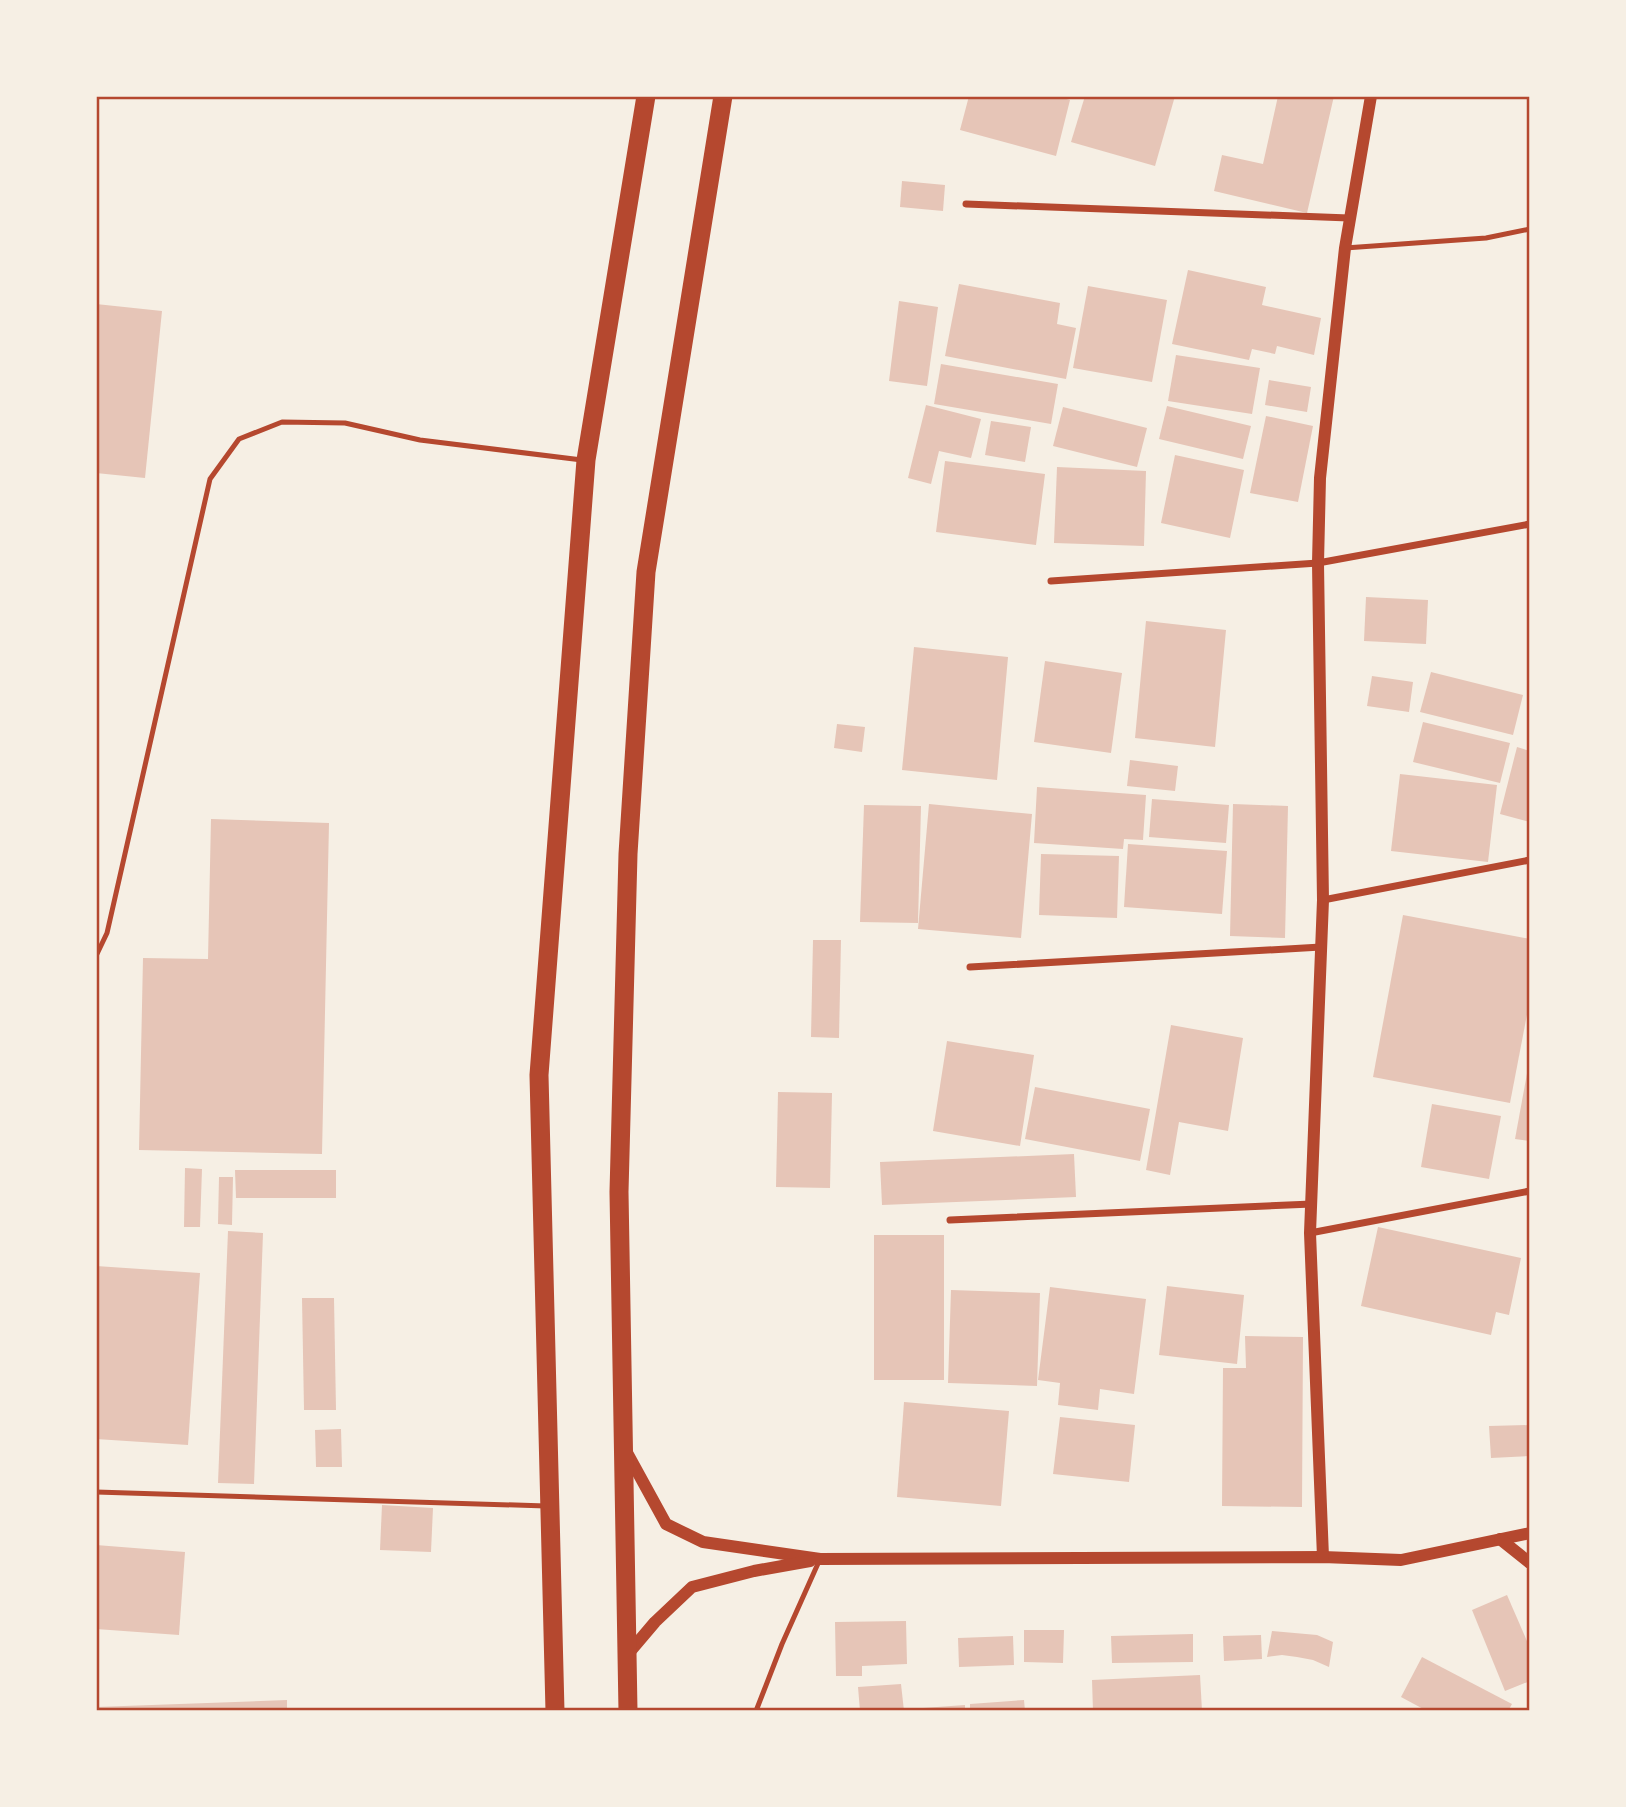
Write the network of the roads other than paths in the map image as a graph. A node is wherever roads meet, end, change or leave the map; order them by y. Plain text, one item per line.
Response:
1 (646, 96) edge
2 (723, 96) edge
3 (1371, 96) edge
4 (966, 204) dead end
5 (1349, 218) junction
6 (1530, 229) edge
7 (1345, 248) junction
8 (586, 460) junction
9 (1530, 524) edge
10 (1318, 563) junction
11 (1051, 581) dead end
12 (1530, 860) edge
13 (1323, 900) junction
14 (1321, 947) junction
15 (96, 956) edge
16 (970, 967) dead end
17 (1530, 1191) edge
18 (1312, 1204) junction
19 (950, 1220) dead end
20 (1310, 1233) junction
21 (623, 1445) junction
22 (96, 1492) edge
23 (549, 1506) junction
24 (1530, 1533) edge
25 (1500, 1539) junction
26 (1323, 1557) junction
27 (820, 1559) junction
28 (1530, 1563) edge
29 (626, 1655) junction
30 (555, 1711) edge
31 (628, 1711) edge
32 (756, 1711) edge

1 - 8 highway
2 - 21 highway
3 - 5 street
4 - 5 street
5 - 7 street
6 - 7 lane
7 - 10 street
8 - 15 lane
8 - 23 highway
9 - 10 street
10 - 11 street
10 - 13 street
12 - 13 street
13 - 14 street
14 - 16 street
14 - 18 street
17 - 20 street
18 - 19 street
18 - 20 street
20 - 26 street
21 - 27 street
21 - 29 highway
22 - 23 lane
23 - 30 highway
24 - 25 street
25 - 26 street
25 - 28 street
26 - 27 street
27 - 29 street
27 - 32 lane
29 - 31 highway

